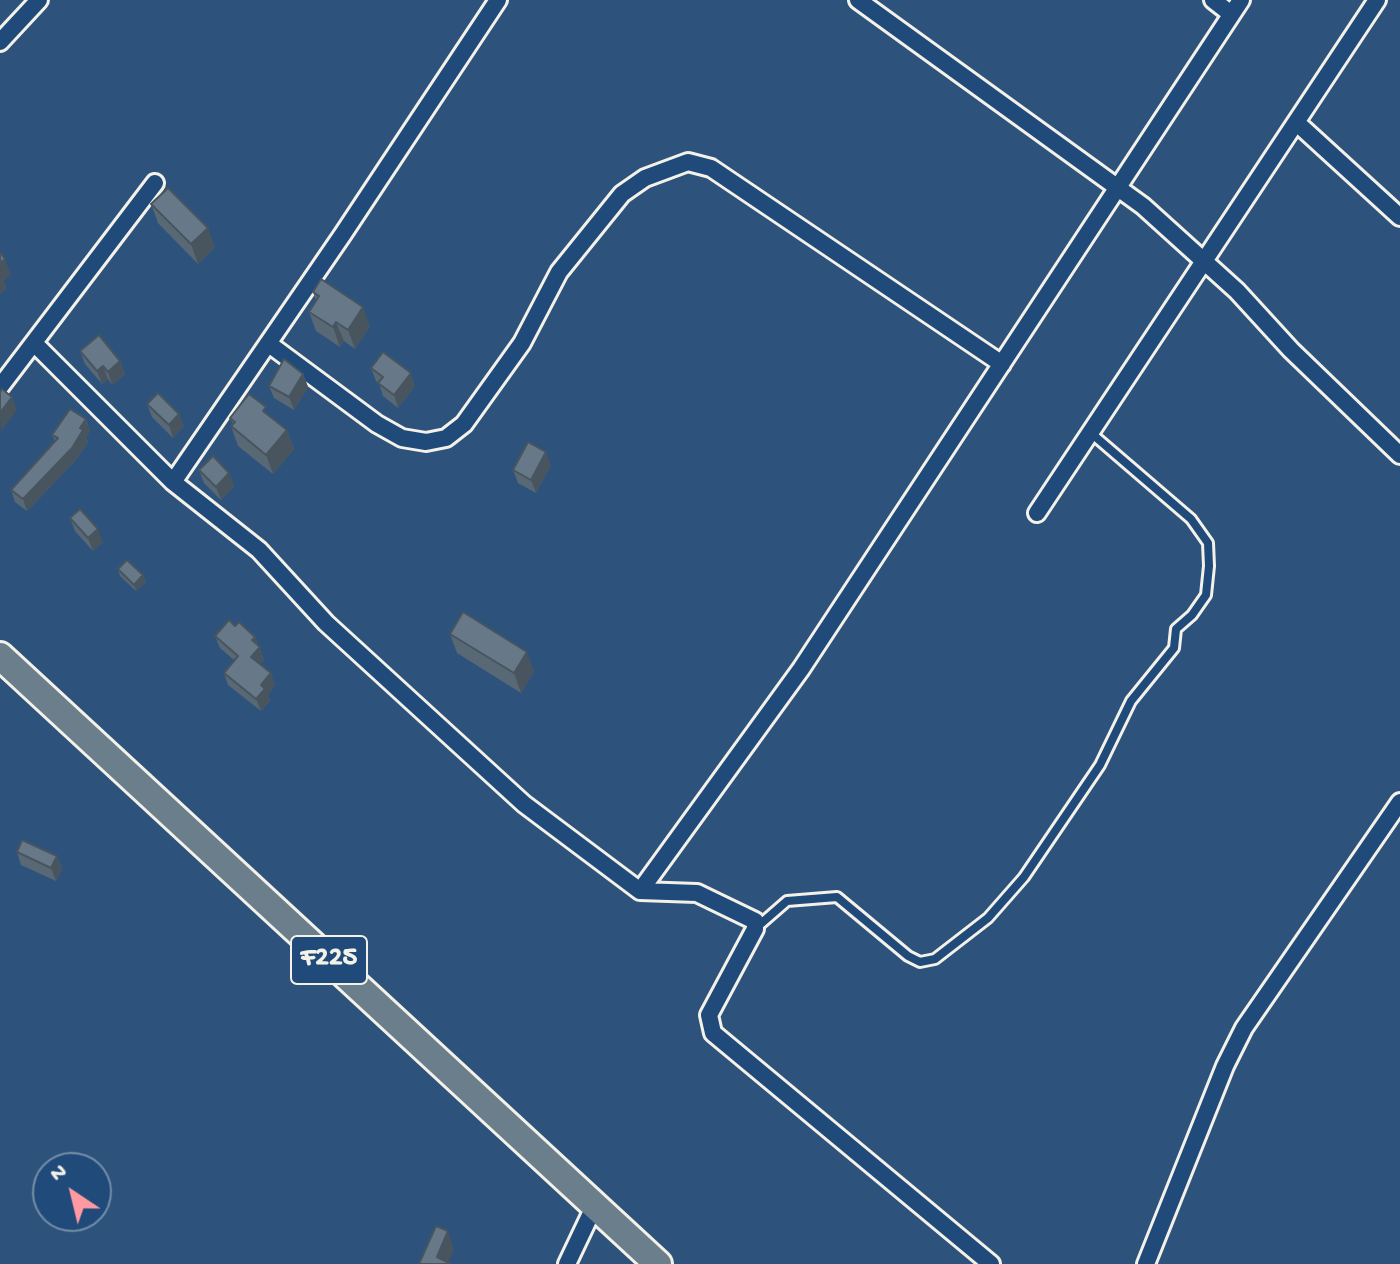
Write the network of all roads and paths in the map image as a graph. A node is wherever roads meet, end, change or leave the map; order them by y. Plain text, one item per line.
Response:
1 (39, 0) edge
2 (498, 0) edge
3 (858, 0) edge
4 (1213, 0) edge
5 (1377, 0) edge
6 (1236, 7) edge
7 (0, 42) edge
8 (1297, 123) junction
9 (155, 183) dead end
10 (1116, 186) junction
11 (1400, 217) edge
12 (1206, 263) junction
13 (34, 343) junction
14 (269, 344) junction
15 (1002, 364) junction
16 (0, 387) edge
17 (1091, 433) junction
18 (1400, 455) edge
19 (173, 482) junction
20 (1037, 513) dead end
21 (0, 656) edge
22 (1400, 802) edge
23 (640, 891) junction
24 (755, 929) junction
25 (595, 1205) junction
26 (567, 1264) edge
27 (658, 1264) edge
28 (991, 1264) edge
29 (1146, 1264) edge

1 - 7 street
2 - 14 street
3 - 10 street
4 - 6 street
5 - 8 street
6 - 10 street
8 - 11 street
8 - 12 street
9 - 13 street
10 - 12 street
10 - 15 street
12 - 17 street
12 - 18 street
13 - 16 street
13 - 19 street
14 - 15 street
14 - 19 street
15 - 23 street
17 - 20 street
17 - 24 lane
19 - 23 street
21 - 25 main road, F225
22 - 29 street
23 - 24 street
24 - 28 street
25 - 26 street
25 - 27 main road, F225

